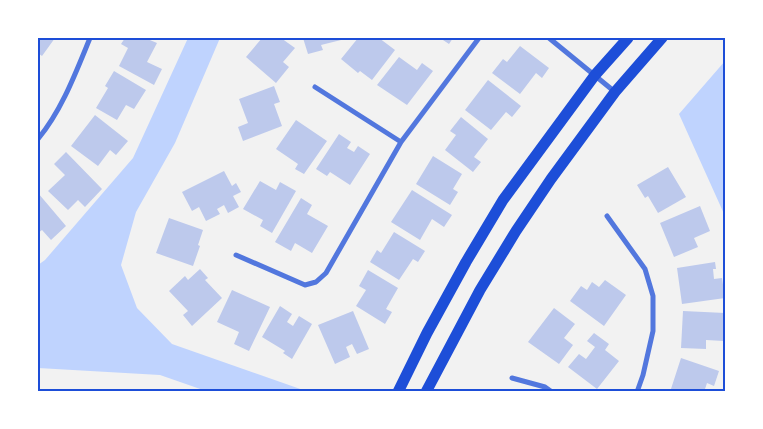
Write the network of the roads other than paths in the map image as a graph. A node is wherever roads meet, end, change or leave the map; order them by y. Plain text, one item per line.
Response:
1 (90, 38) edge
2 (479, 38) edge
3 (549, 38) edge
4 (628, 38) edge
5 (662, 38) edge
6 (595, 75) junction
7 (315, 87) dead end
8 (616, 92) junction
9 (38, 138) edge
10 (401, 142) junction
11 (607, 216) dead end
12 (236, 255) dead end
13 (512, 378) dead end
14 (398, 392) edge
15 (426, 392) edge
16 (552, 392) edge
17 (637, 392) edge

1 - 9 street
2 - 10 street
3 - 6 street
4 - 6 main road
5 - 8 main road
6 - 8 street
6 - 14 main road
7 - 10 street
8 - 15 main road
10 - 12 street
11 - 17 street
13 - 16 street

